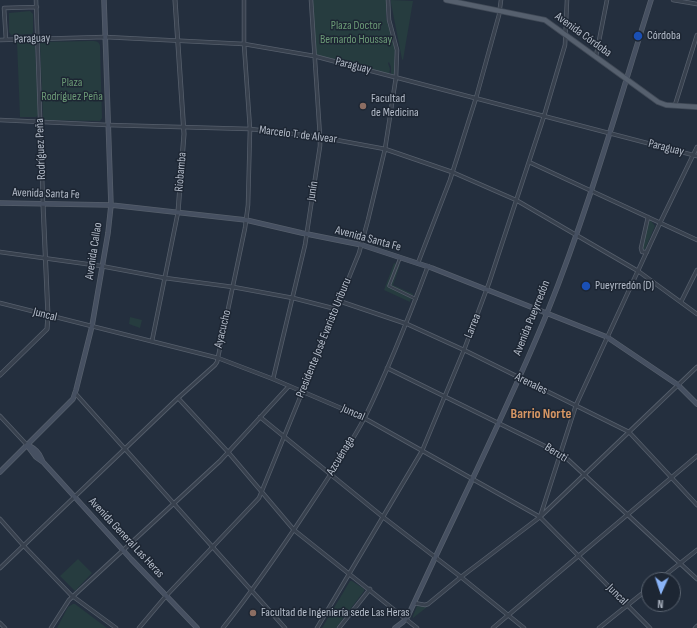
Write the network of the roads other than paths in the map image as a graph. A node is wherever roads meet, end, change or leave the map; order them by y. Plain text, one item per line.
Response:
1 (36, 0) edge
2 (104, 0) edge
3 (175, 0) edge
4 (244, 0) edge
5 (311, 0) edge
6 (388, 0) edge
7 (446, 0) edge
8 (501, 0) edge
9 (567, 0) edge
10 (607, 0) edge
11 (651, 0) edge
12 (672, 0) edge
13 (697, 4) edge
14 (37, 7) junction
15 (500, 10) junction
16 (566, 34) junction
17 (697, 36) edge
18 (105, 37) junction
19 (37, 39) junction
20 (0, 40) edge
21 (6, 40) junction
22 (178, 41) junction
23 (244, 44) junction
24 (314, 56) junction
25 (596, 56) junction
26 (396, 77) junction
27 (626, 79) junction
28 (476, 98) junction
29 (675, 106) junction
30 (697, 107) edge
31 (544, 116) junction
32 (0, 120) edge
33 (41, 122) junction
34 (108, 125) junction
35 (184, 127) junction
36 (250, 129) junction
37 (609, 133) junction
38 (320, 137) junction
39 (697, 147) edge
40 (385, 149) junction
41 (695, 156) edge
42 (529, 162) junction
43 (452, 172) junction
44 (590, 190) junction
45 (516, 200) junction
46 (0, 203) edge
47 (43, 204) junction
48 (111, 205) junction
49 (178, 212) junction
50 (648, 217) junction
51 (246, 220) junction
52 (660, 223) junction
53 (306, 234) junction
54 (576, 235) junction
55 (697, 240) edge
56 (362, 245) junction
57 (0, 252) edge
58 (647, 252) junction
59 (400, 257) junction
60 (45, 259) junction
61 (418, 263) junction
62 (101, 266) junction
63 (428, 266) junction
64 (697, 270) edge
65 (638, 271) junction
66 (165, 278) junction
67 (233, 287) junction
68 (487, 290) junction
69 (293, 298) junction
70 (416, 299) junction
71 (339, 301) junction
72 (681, 302) junction
73 (0, 303) edge
74 (336, 308) junction
75 (546, 312) junction
76 (697, 314) edge
77 (48, 316) junction
78 (407, 324) junction
79 (92, 326) junction
80 (607, 337) junction
81 (152, 341) junction
82 (464, 350) junction
83 (218, 358) junction
84 (697, 366) edge
85 (387, 368) junction
86 (0, 375) edge
87 (518, 378) junction
88 (273, 379) junction
89 (678, 385) junction
90 (289, 386) junction
91 (303, 392) junction
92 (75, 393) junction
93 (445, 396) junction
94 (178, 398) junction
95 (697, 404) edge
96 (576, 405) junction
97 (0, 416) edge
98 (260, 417) junction
99 (364, 418) junction
100 (498, 423) junction
101 (629, 432) junction
102 (284, 437) junction
103 (27, 445) junction
104 (125, 448) junction
105 (422, 451) junction
106 (228, 452) junction
107 (559, 453) junction
108 (697, 456) edge
109 (0, 472) edge
110 (330, 475) junction
111 (584, 475) junction
112 (672, 478) junction
113 (473, 479) junction
114 (262, 493) junction
115 (75, 497) junction
116 (545, 499) junction
117 (174, 503) junction
118 (552, 505) junction
119 (697, 505) edge
120 (628, 515) junction
121 (383, 517) junction
122 (540, 517) junction
123 (0, 519) edge
124 (294, 530) junction
125 (23, 545) junction
126 (213, 548) junction
127 (122, 550) junction
128 (697, 550) edge
129 (578, 556) junction
130 (436, 559) junction
131 (680, 563) junction
132 (0, 568) edge
133 (669, 572) edge
134 (349, 573) junction
135 (461, 577) junction
136 (697, 579) edge
137 (370, 590) junction
138 (252, 591) junction
139 (641, 594) edge
140 (166, 596) junction
141 (73, 597) junction
142 (414, 603) junction
143 (627, 605) junction
144 (508, 616) junction
145 (406, 619) junction
146 (0, 623) edge
147 (5, 628) edge
148 (51, 628) edge
149 (116, 628) edge
150 (139, 628) edge
151 (197, 628) edge
152 (223, 628) edge
153 (285, 628) edge
154 (317, 628) edge
155 (339, 628) edge
156 (395, 628) edge
157 (417, 628) edge
158 (493, 628) edge
159 (524, 628) edge
160 (599, 628) edge
161 (650, 628) edge

1 - 14 street, Rodríguez Peña
2 - 18 main road, Avenida Callao
3 - 22 street, Riobamba
4 - 23 street, Ayacucho
5 - 24 street, Junín
6 - 26 street, Presidente José Evaristo Uriburu
7 - 15 main road, Avenida Córdoba
8 - 15 street
9 - 16 street, Larrea
10 - 25 street
11 - 27 main road, Avenida Pueyrredón
12 - 13 street
14 - 19 street, Rodríguez Peña
14 - 21 street
15 - 16 main road, Avenida Córdoba
15 - 28 street
16 - 25 main road, Avenida Córdoba
16 - 31 street, Larrea
17 - 29 street
18 - 19 street, Paraguay
18 - 22 street, Paraguay
18 - 34 main road, Avenida Callao
19 - 21 street, Paraguay
19 - 33 street, Rodríguez Peña
20 - 21 street, Paraguay
22 - 23 street, Paraguay
22 - 35 street, Riobamba
23 - 24 street, Paraguay
23 - 36 street, Ayacucho
24 - 26 street, Paraguay
24 - 38 street, Junín
25 - 27 main road, Avenida Córdoba
26 - 28 street, Paraguay
26 - 40 street, Presidente José Evaristo Uriburu
27 - 29 main road, Avenida Córdoba
27 - 37 main road, Avenida Pueyrredón
28 - 31 street, Paraguay
28 - 43 street
29 - 30 main road, Avenida Córdoba
31 - 37 street, Paraguay
31 - 42 street, Larrea
32 - 33 street, Marcelo T. de Alvear
33 - 34 street, Marcelo T. de Alvear
33 - 47 street, Rodríguez Peña
34 - 35 street, Marcelo T. de Alvear
34 - 48 main road, Avenida Callao
35 - 36 street, Marcelo T. de Alvear
35 - 49 street, Riobamba
36 - 38 street, Marcelo T. de Alvear
36 - 51 street, Ayacucho
37 - 41 street, Paraguay
37 - 44 main road, Avenida Pueyrredón
38 - 40 street, Marcelo T. de Alvear
38 - 53 street, Junín
39 - 41 street
40 - 43 street, Marcelo T. de Alvear
40 - 56 street, Presidente José Evaristo Uriburu
41 - 52 street
42 - 44 street
42 - 45 street, Larrea
43 - 45 street, Marcelo T. de Alvear
43 - 61 street
44 - 50 street
44 - 54 main road, Avenida Pueyrredón
45 - 54 street, Marcelo T. de Alvear
45 - 68 street, Larrea
46 - 47 main road, Avenida Santa Fe
47 - 48 main road, Avenida Santa Fe
47 - 60 street, Rodríguez Peña
48 - 49 main road, Avenida Santa Fe
48 - 62 main road, Avenida Callao
49 - 51 main road, Avenida Santa Fe
49 - 66 street, Riobamba
50 - 52 street
50 - 58 street
51 - 53 main road, Avenida Santa Fe
51 - 67 street, Ayacucho
52 - 55 street
52 - 58 street
53 - 56 main road, Avenida Santa Fe
53 - 69 street, Junín
54 - 65 street, Marcelo T. de Alvear
54 - 75 main road, Avenida Pueyrredón
56 - 59 main road, Avenida Santa Fe
56 - 71 street, Presidente José Evaristo Uriburu
57 - 60 street
58 - 65 street
59 - 61 main road, Avenida Santa Fe
59 - 70 street
60 - 62 street
60 - 77 street, Rodríguez Peña
61 - 63 main road, Avenida Santa Fe
62 - 66 street
62 - 79 main road, Avenida Callao
63 - 68 main road, Avenida Santa Fe
63 - 70 street, Azcuénaga
64 - 72 street
65 - 72 street, Marcelo T. de Alvear
65 - 80 street
66 - 67 street
66 - 81 street, Riobamba
67 - 69 street
67 - 83 street, Ayacucho
68 - 75 main road, Avenida Santa Fe
68 - 82 street, Larrea
69 - 74 street
69 - 88 street, Junín
70 - 78 street, Azcuénaga
71 - 74 street, Presidente José Evaristo Uriburu
71 - 78 street, Arenales
72 - 76 street, Marcelo T. de Alvear
73 - 77 street, Juncal
74 - 91 street, Presidente José Evaristo Uriburu
75 - 80 main road, Avenida Santa Fe
75 - 87 main road, Avenida Pueyrredón
77 - 79 street, Juncal
77 - 86 street, Rodríguez Peña
78 - 82 street, Arenales
78 - 85 street, Azcuénaga
79 - 81 street, Juncal
79 - 92 main road, Avenida Callao
80 - 89 main road, Avenida Santa Fe
80 - 96 street
81 - 83 street, Juncal
82 - 87 street, Arenales
82 - 93 street, Larrea
83 - 88 street, Juncal
83 - 94 street, Ayacucho
84 - 89 street
85 - 93 street, Beruti
85 - 99 street, Azcuénaga
87 - 96 street, Arenales
87 - 100 main road, Avenida Pueyrredón
88 - 90 street, Juncal
89 - 95 main road, Avenida Santa Fe
89 - 101 street
90 - 91 street, Juncal
90 - 98 street
91 - 99 street, Juncal
91 - 102 street, Presidente José Evaristo Uriburu
92 - 103 main road, Avenida Callao
92 - 104 street
93 - 100 street, Beruti
93 - 105 street, Larrea
94 - 104 street, Ayacucho
94 - 106 street
96 - 101 street, Arenales
96 - 107 street
97 - 103 street
98 - 102 street
98 - 106 street
99 - 105 street, Juncal
99 - 110 street, Azcuénaga
100 - 107 street, Beruti
100 - 113 main road, Avenida Pueyrredón
101 - 111 street
101 - 112 street, Arenales
102 - 110 street
102 - 114 street, Presidente José Evaristo Uriburu
103 - 109 main road, Avenida Callao
103 - 115 main road, Avenida General Las Heras
104 - 115 street, Ayacucho
104 - 117 street
105 - 113 street, Juncal
105 - 121 street, Larrea
106 - 114 street
106 - 117 street
107 - 111 street, Beruti
107 - 116 street
108 - 112 street
110 - 121 street
110 - 124 street, Azcuénaga
111 - 118 street
111 - 120 street, Beruti
112 - 119 street, Arenales
112 - 120 street
113 - 122 street, Juncal
113 - 130 main road, Avenida Pueyrredón
114 - 124 street
114 - 126 street, Presidente José Evaristo Uriburu
115 - 125 street, Ayacucho
115 - 127 main road, Avenida General Las Heras
116 - 118 street
116 - 122 street
117 - 126 street
117 - 127 street
118 - 122 street
120 - 129 street
120 - 131 street, Beruti
121 - 130 street
121 - 134 street, Larrea
122 - 129 street, Juncal
122 - 135 street
123 - 125 street
124 - 134 street
124 - 138 street, Azcuénaga
125 - 132 street, Ayacucho
125 - 141 street
126 - 138 street
126 - 140 street, Presidente José Evaristo Uriburu
127 - 140 main road, Avenida General Las Heras
127 - 141 street
128 - 131 street
129 - 143 street, Juncal
129 - 144 street
130 - 135 street
130 - 142 main road, Avenida Pueyrredón
131 - 133 street
131 - 136 street, Beruti
134 - 137 street
134 - 154 street, Larrea
135 - 142 street
135 - 144 street
137 - 145 street
137 - 155 street
138 - 152 street, Azcuénaga
138 - 153 street
139 - 143 street
140 - 150 street, Presidente José Evaristo Uriburu
140 - 151 main road, Avenida General Las Heras
141 - 148 street
141 - 149 street
142 - 145 main road, Avenida Pueyrredón
143 - 160 street
143 - 161 street, Juncal
144 - 158 street
144 - 159 street
145 - 156 main road, Avenida Pueyrredón
145 - 157 street
146 - 147 street

